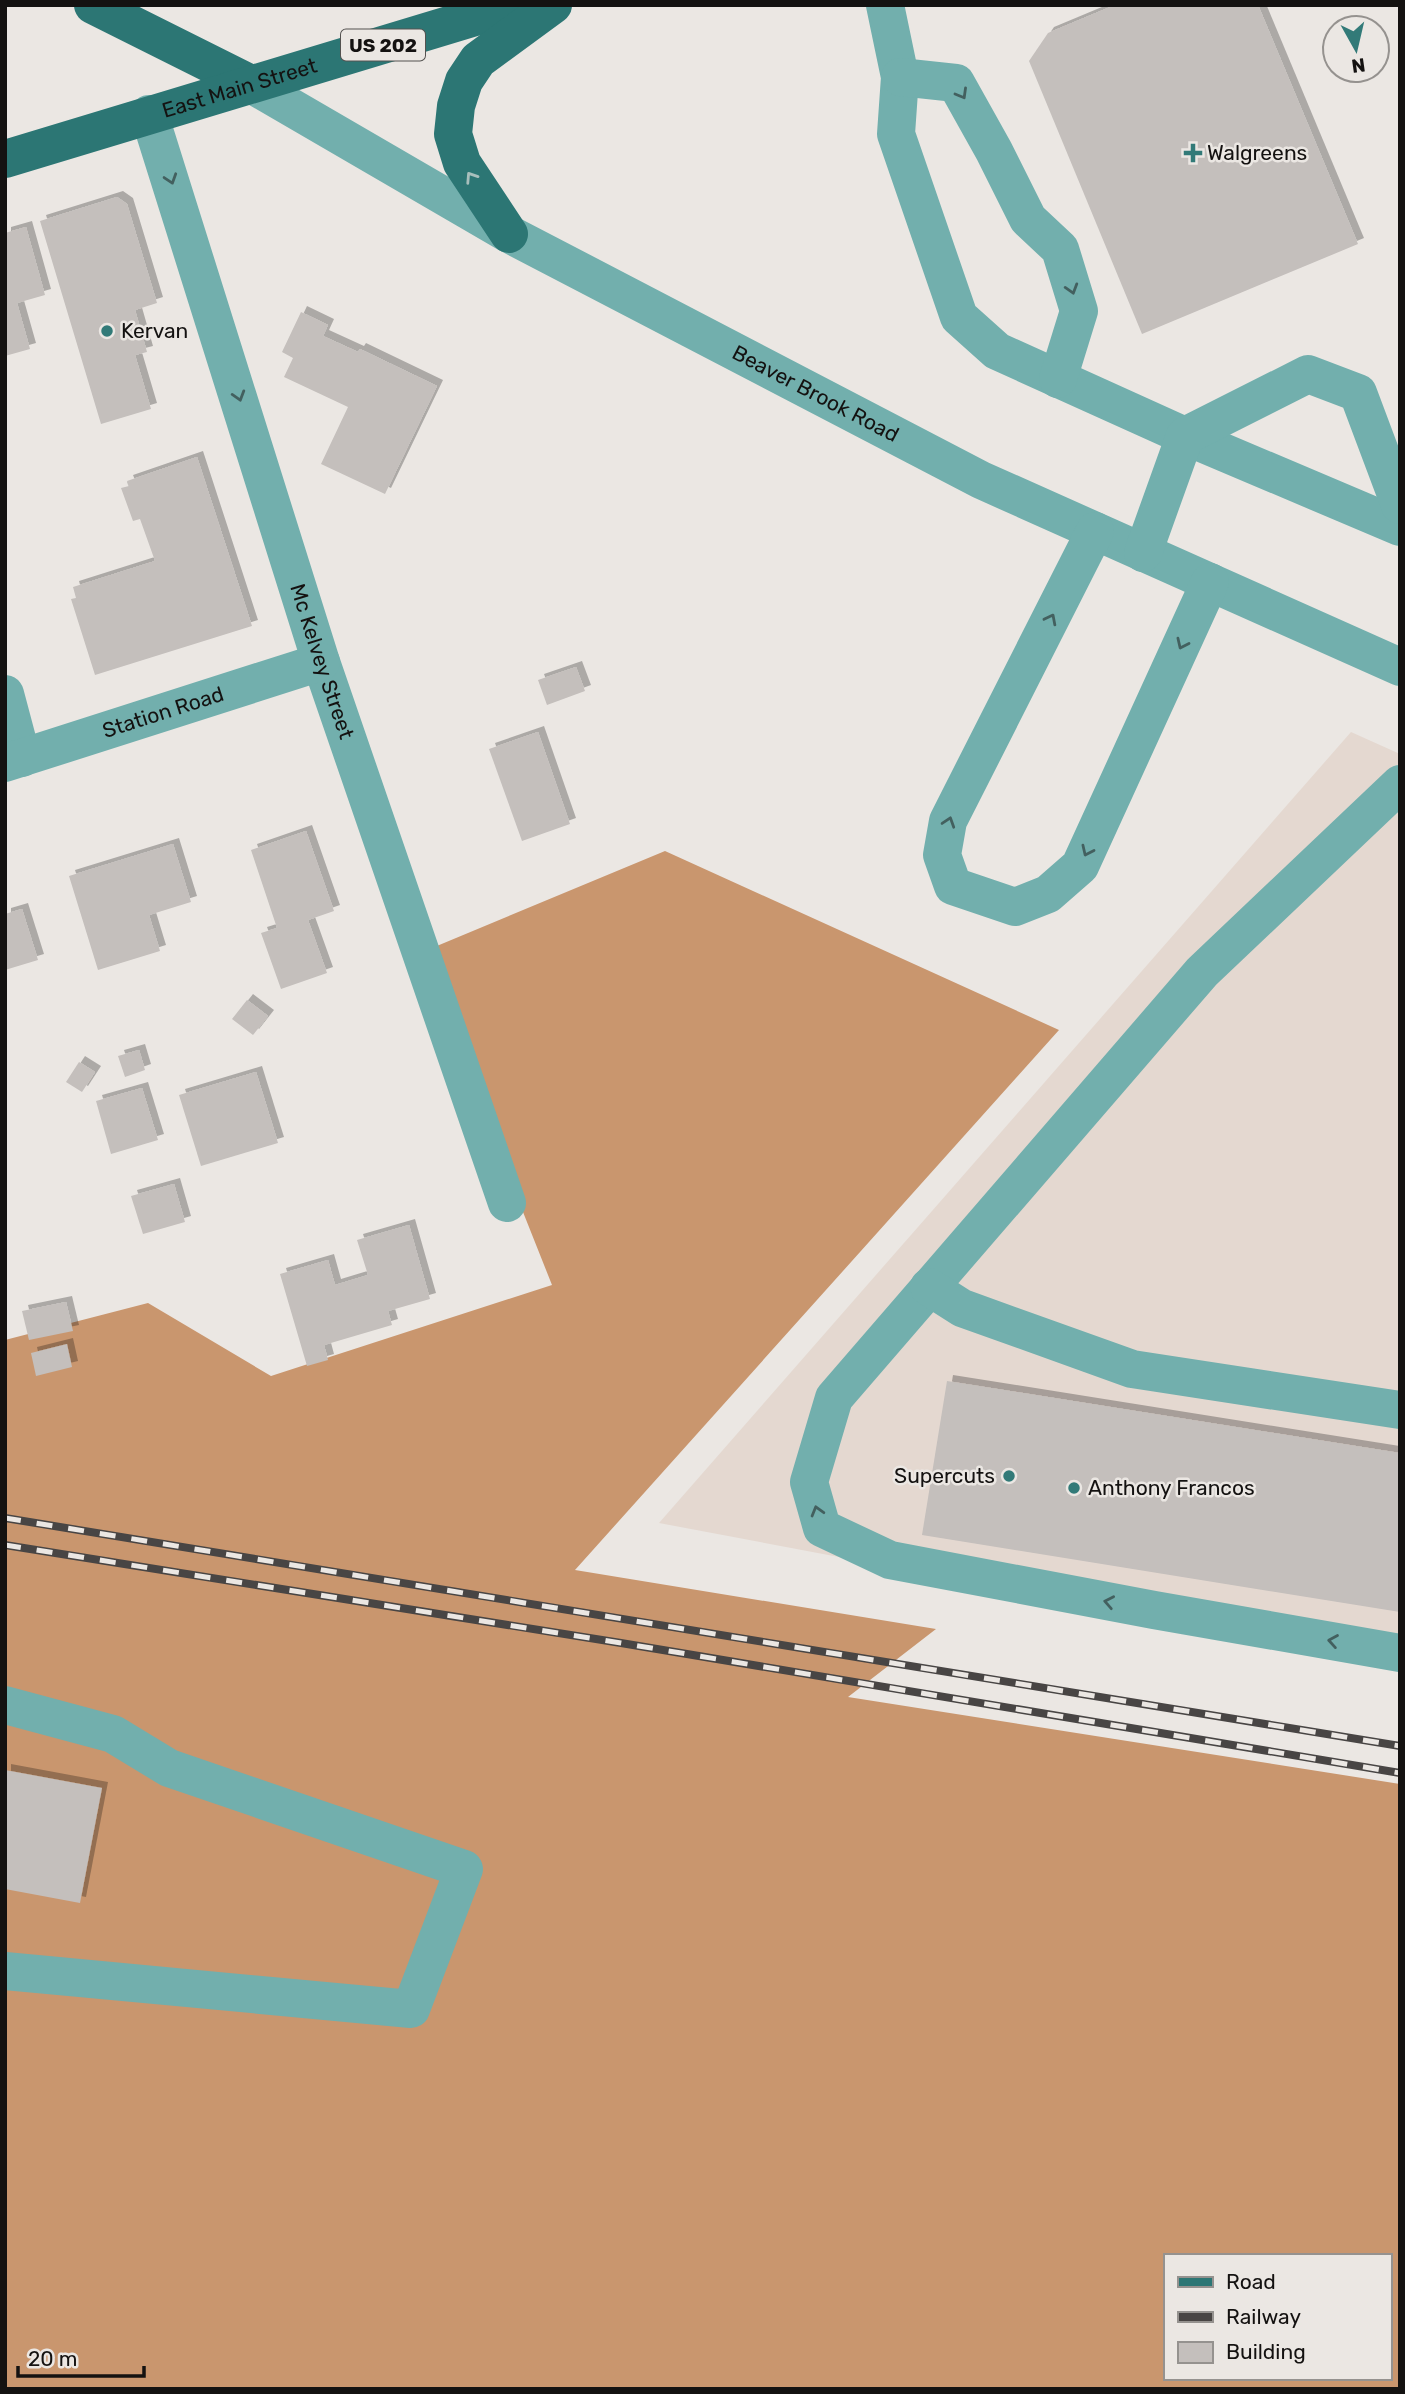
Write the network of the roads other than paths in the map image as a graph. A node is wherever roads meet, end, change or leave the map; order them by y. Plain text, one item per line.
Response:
1 (93, 5) edge
2 (515, 5) edge
3 (553, 5) edge
4 (885, 5) edge
5 (900, 77) junction
6 (251, 84) junction
7 (149, 114) junction
8 (5, 159) edge
9 (509, 234) junction
10 (1058, 379) junction
11 (1185, 436) junction
12 (1400, 505) edge
13 (1400, 527) edge
14 (1095, 531) junction
15 (1143, 553) junction
16 (1210, 582) junction
17 (321, 662) junction
18 (1400, 667) edge
19 (5, 694) edge
20 (13, 760) edge
21 (1392, 802) edge
22 (507, 1203) dead end
23 (929, 1287) junction
24 (1400, 1410) edge
25 (1400, 1653) edge
26 (5, 1705) edge
27 (5, 1970) edge

1 - 6 main road
2 - 6 main road, East Main Street / US 202
9 -> 3 main road
4 - 5 street
5 - 10 street
5 -> 10 street
6 - 7 main road, East Main Street
6 - 9 street, Beaver Brook Road
7 - 8 main road, East Main Street
7 -> 17 street, Mc Kelvey Street
9 - 14 street, Beaver Brook Road
10 - 11 street
11 - 12 street
11 - 13 street
11 - 15 street
14 - 15 street, Beaver Brook Road
16 -> 14 street
15 - 16 street, Beaver Brook Road
16 - 18 street, Beaver Brook Road
17 - 20 street, Station Road
17 - 22 street, Mc Kelvey Street
19 - 20 street
21 - 23 street
23 - 24 street
25 -> 23 street
26 - 27 street

